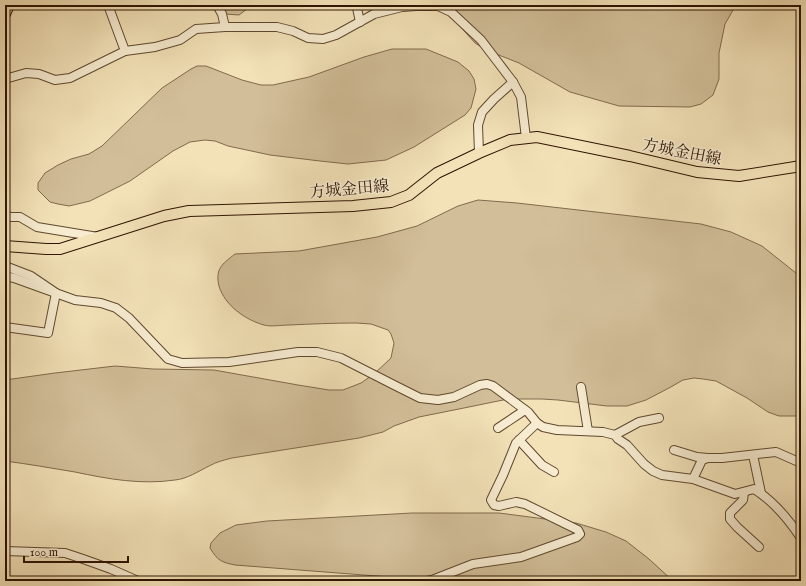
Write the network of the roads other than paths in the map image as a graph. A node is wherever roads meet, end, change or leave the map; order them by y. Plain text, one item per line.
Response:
1 (9, 5) edge
2 (108, 5) edge
3 (218, 5) edge
4 (358, 5) edge
5 (5, 14) edge
6 (360, 22) junction
7 (225, 27) junction
8 (125, 51) junction
9 (5, 79) edge
10 (513, 82) junction
11 (526, 138) junction
12 (479, 153) junction
13 (801, 166) edge
14 (5, 215) edge
15 (99, 237) junction
16 (5, 246) edge
17 (5, 266) edge
18 (5, 276) edge
19 (56, 293) junction
20 (5, 327) edge
21 (580, 387) dead end
22 (525, 410) junction
23 (658, 418) dead end
24 (537, 423) junction
25 (498, 428) dead end
26 (588, 431) junction
27 (615, 436) junction
28 (519, 440) junction
29 (674, 450) dead end
30 (753, 454) junction
31 (708, 458) junction
32 (801, 463) edge
33 (554, 472) dead end
34 (693, 479) junction
35 (744, 492) junction
36 (761, 493) junction
37 (801, 538) edge
38 (759, 546) dead end
39 (5, 551) edge
40 (138, 581) edge
41 (427, 581) edge

1 - 5 main road
2 - 8 street
3 - 7 street
4 - 6 street
6 - 7 street
6 - 10 street
7 - 8 street
8 - 9 street
10 - 11 street
10 - 12 street
11 - 12 main road, 方城金田線
11 - 13 main road, 方城金田線
12 - 15 main road, 方城金田線
14 - 15 street
15 - 16 main road, 方城金田線
17 - 19 street
18 - 19 street
19 - 20 street
19 - 22 street
21 - 26 street
22 - 24 street
22 - 25 street
23 - 27 street
24 - 26 street
24 - 28 street
26 - 27 street
27 - 34 street
28 - 33 street
28 - 41 street
29 - 31 street
30 - 31 street
30 - 32 street
30 - 36 street
31 - 34 street
34 - 35 street
35 - 36 street
35 - 38 street
36 - 37 street
39 - 40 street

